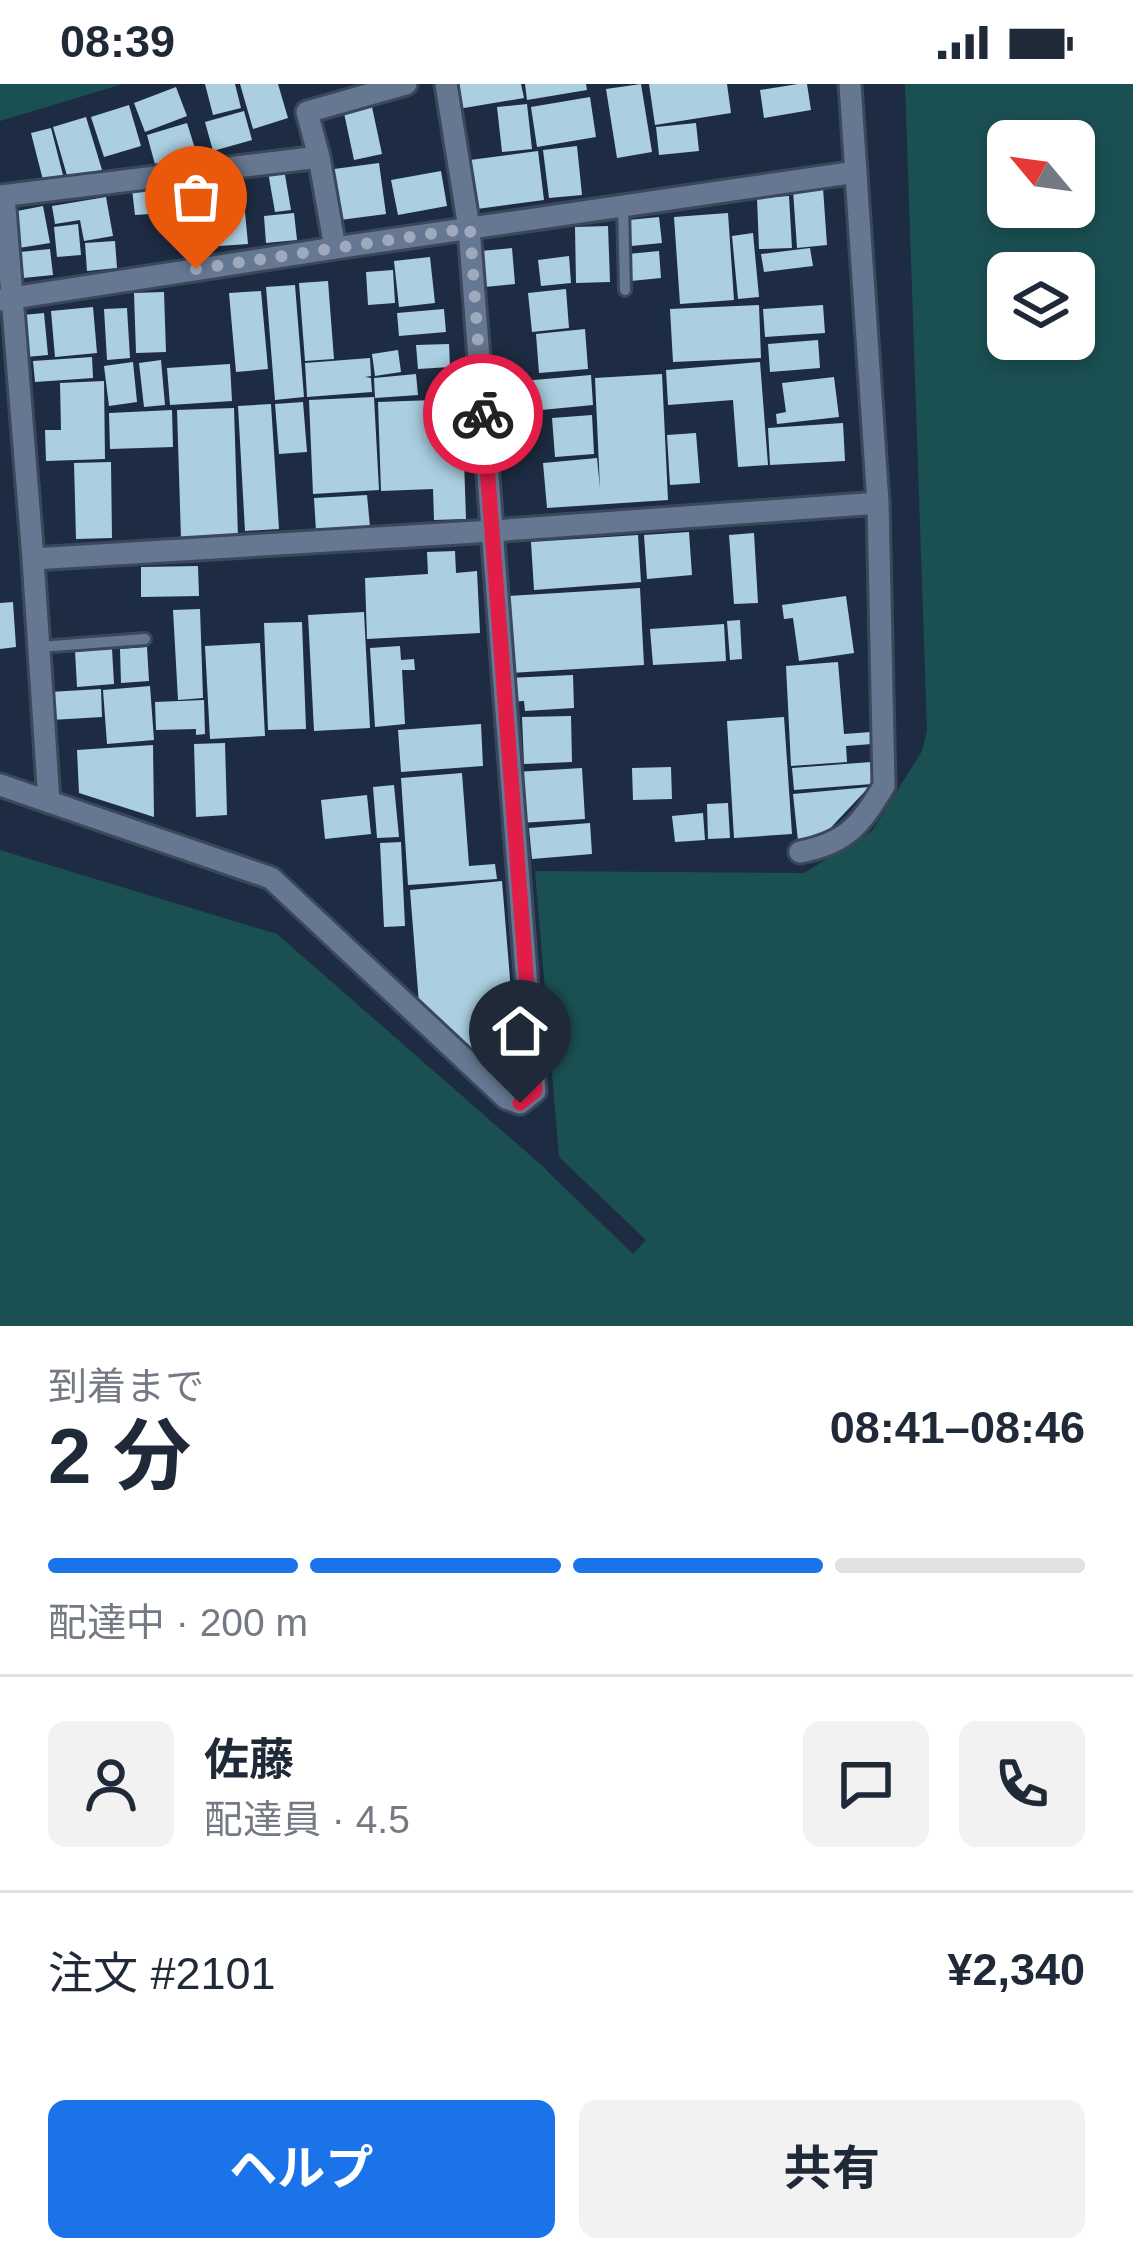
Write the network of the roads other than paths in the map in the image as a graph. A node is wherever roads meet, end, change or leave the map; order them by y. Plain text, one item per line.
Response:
1 (406, 84) edge
2 (446, 84) edge
3 (850, 84) edge
4 (319, 157) junction
5 (856, 172) junction
6 (2, 196) edge
7 (623, 206) junction
8 (470, 228) junction
9 (334, 248) junction
10 (625, 290) dead end
11 (6, 299) edge
12 (878, 503) junction
13 (492, 531) junction
14 (33, 559) junction
15 (145, 639) dead end
16 (39, 646) junction
17 (0, 785) edge
18 (49, 802) junction
19 (800, 852) dead end

1 - 4 street
2 - 8 street
3 - 5 street
4 - 6 street
4 - 9 street
5 - 7 street
5 - 12 street
6 - 11 street
7 - 8 street
7 - 10 lane
8 - 9 street
8 - 13 street
9 - 11 street
11 - 14 street
12 - 13 street
12 - 19 street
13 - 14 street
13 - 18 street
14 - 16 street
15 - 16 lane
16 - 18 street
17 - 18 street

